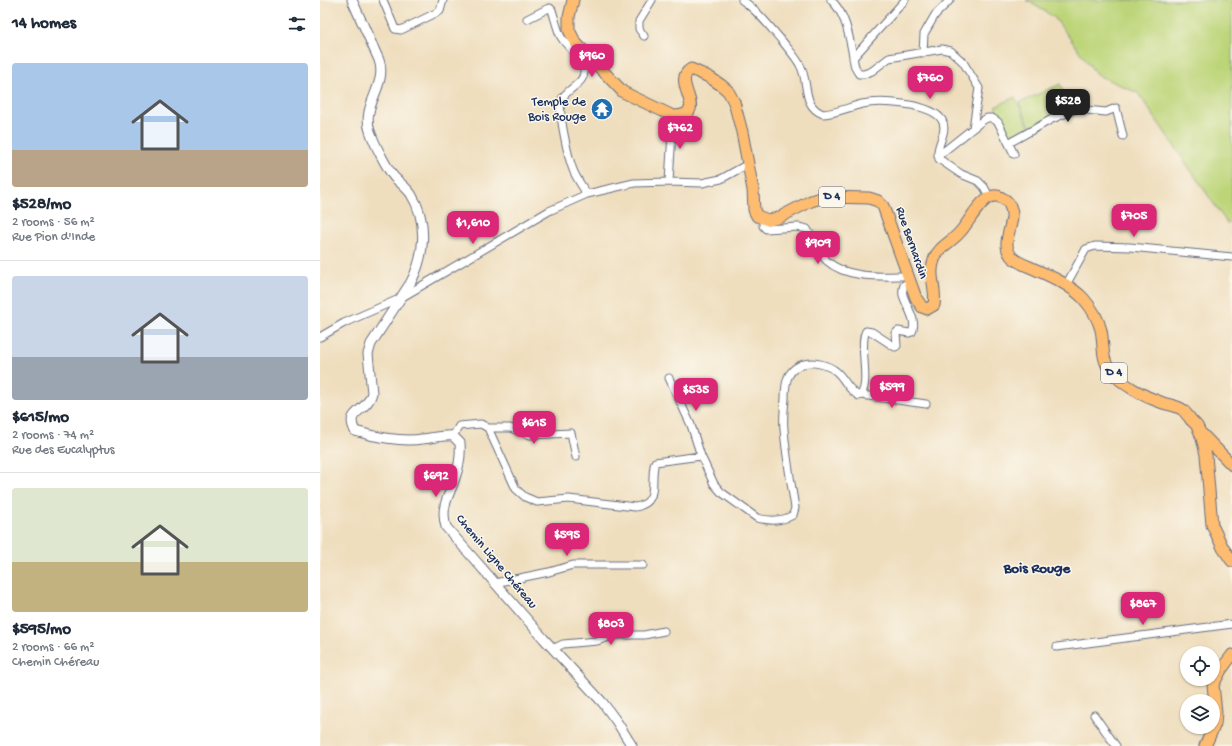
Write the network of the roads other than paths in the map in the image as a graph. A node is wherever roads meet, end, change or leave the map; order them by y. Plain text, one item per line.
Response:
1 (352, 0) edge
2 (383, 0) edge
3 (443, 0) edge
4 (573, 0) edge
5 (652, 0) edge
6 (742, 0) edge
7 (831, 0) edge
8 (905, 0) edge
9 (950, 0) edge
10 (527, 19) dead end
11 (644, 36) dead end
12 (923, 53) junction
13 (853, 58) junction
14 (673, 116) junction
15 (973, 128) junction
16 (1123, 136) dead end
17 (1008, 143) junction
18 (1014, 154) dead end
19 (938, 156) junction
20 (748, 164) junction
21 (669, 182) junction
22 (587, 194) junction
23 (989, 196) junction
24 (763, 219) junction
25 (1232, 257) edge
26 (908, 279) junction
27 (1066, 285) junction
28 (399, 299) junction
29 (320, 337) edge
30 (669, 378) dead end
31 (861, 395) junction
32 (926, 404) dead end
33 (488, 428) junction
34 (453, 436) junction
35 (1210, 451) junction
36 (701, 456) junction
37 (576, 457) dead end
38 (1232, 465) edge
39 (1232, 561) edge
40 (643, 565) dead end
41 (495, 583) junction
42 (1232, 624) edge
43 (664, 631) dead end
44 (1057, 647) dead end
45 (553, 649) junction
46 (1232, 655) edge
47 (1094, 714) dead end
48 (632, 746) edge
49 (1116, 746) edge
50 (1205, 746) edge

1 - 28 street
2 - 3 street
4 - 14 main road
5 - 11 street
6 - 19 street
7 - 13 street
8 - 13 street
9 - 12 street
10 - 22 street
12 - 13 street
12 - 15 street
14 - 20 main road
14 - 21 street
15 - 17 street
15 - 19 street
16 - 17 street
17 - 18 street
19 - 23 street
20 - 21 street
20 - 24 main road
21 - 22 street
22 - 28 street
23 - 26 main road, Rue Bernardin / D 4
23 - 27 main road, D 4
24 - 26 street
24 - 26 main road, Rue Bernardin / D 4
25 - 27 street
26 - 31 street
27 - 35 main road, D 4
28 - 29 street
28 - 34 street
30 - 36 street
31 - 32 street
31 - 36 street
33 - 34 street
33 - 36 street
33 - 37 street
34 - 41 street, Chemin Ligne Chéreau
35 - 38 main road
35 - 39 main road, D 4
40 - 41 street
41 - 45 street, Chemin Ligne Chéreau
42 - 44 street
43 - 45 street
45 - 48 street, Chemin Ligne Chéreau
46 - 50 main road
47 - 49 street

